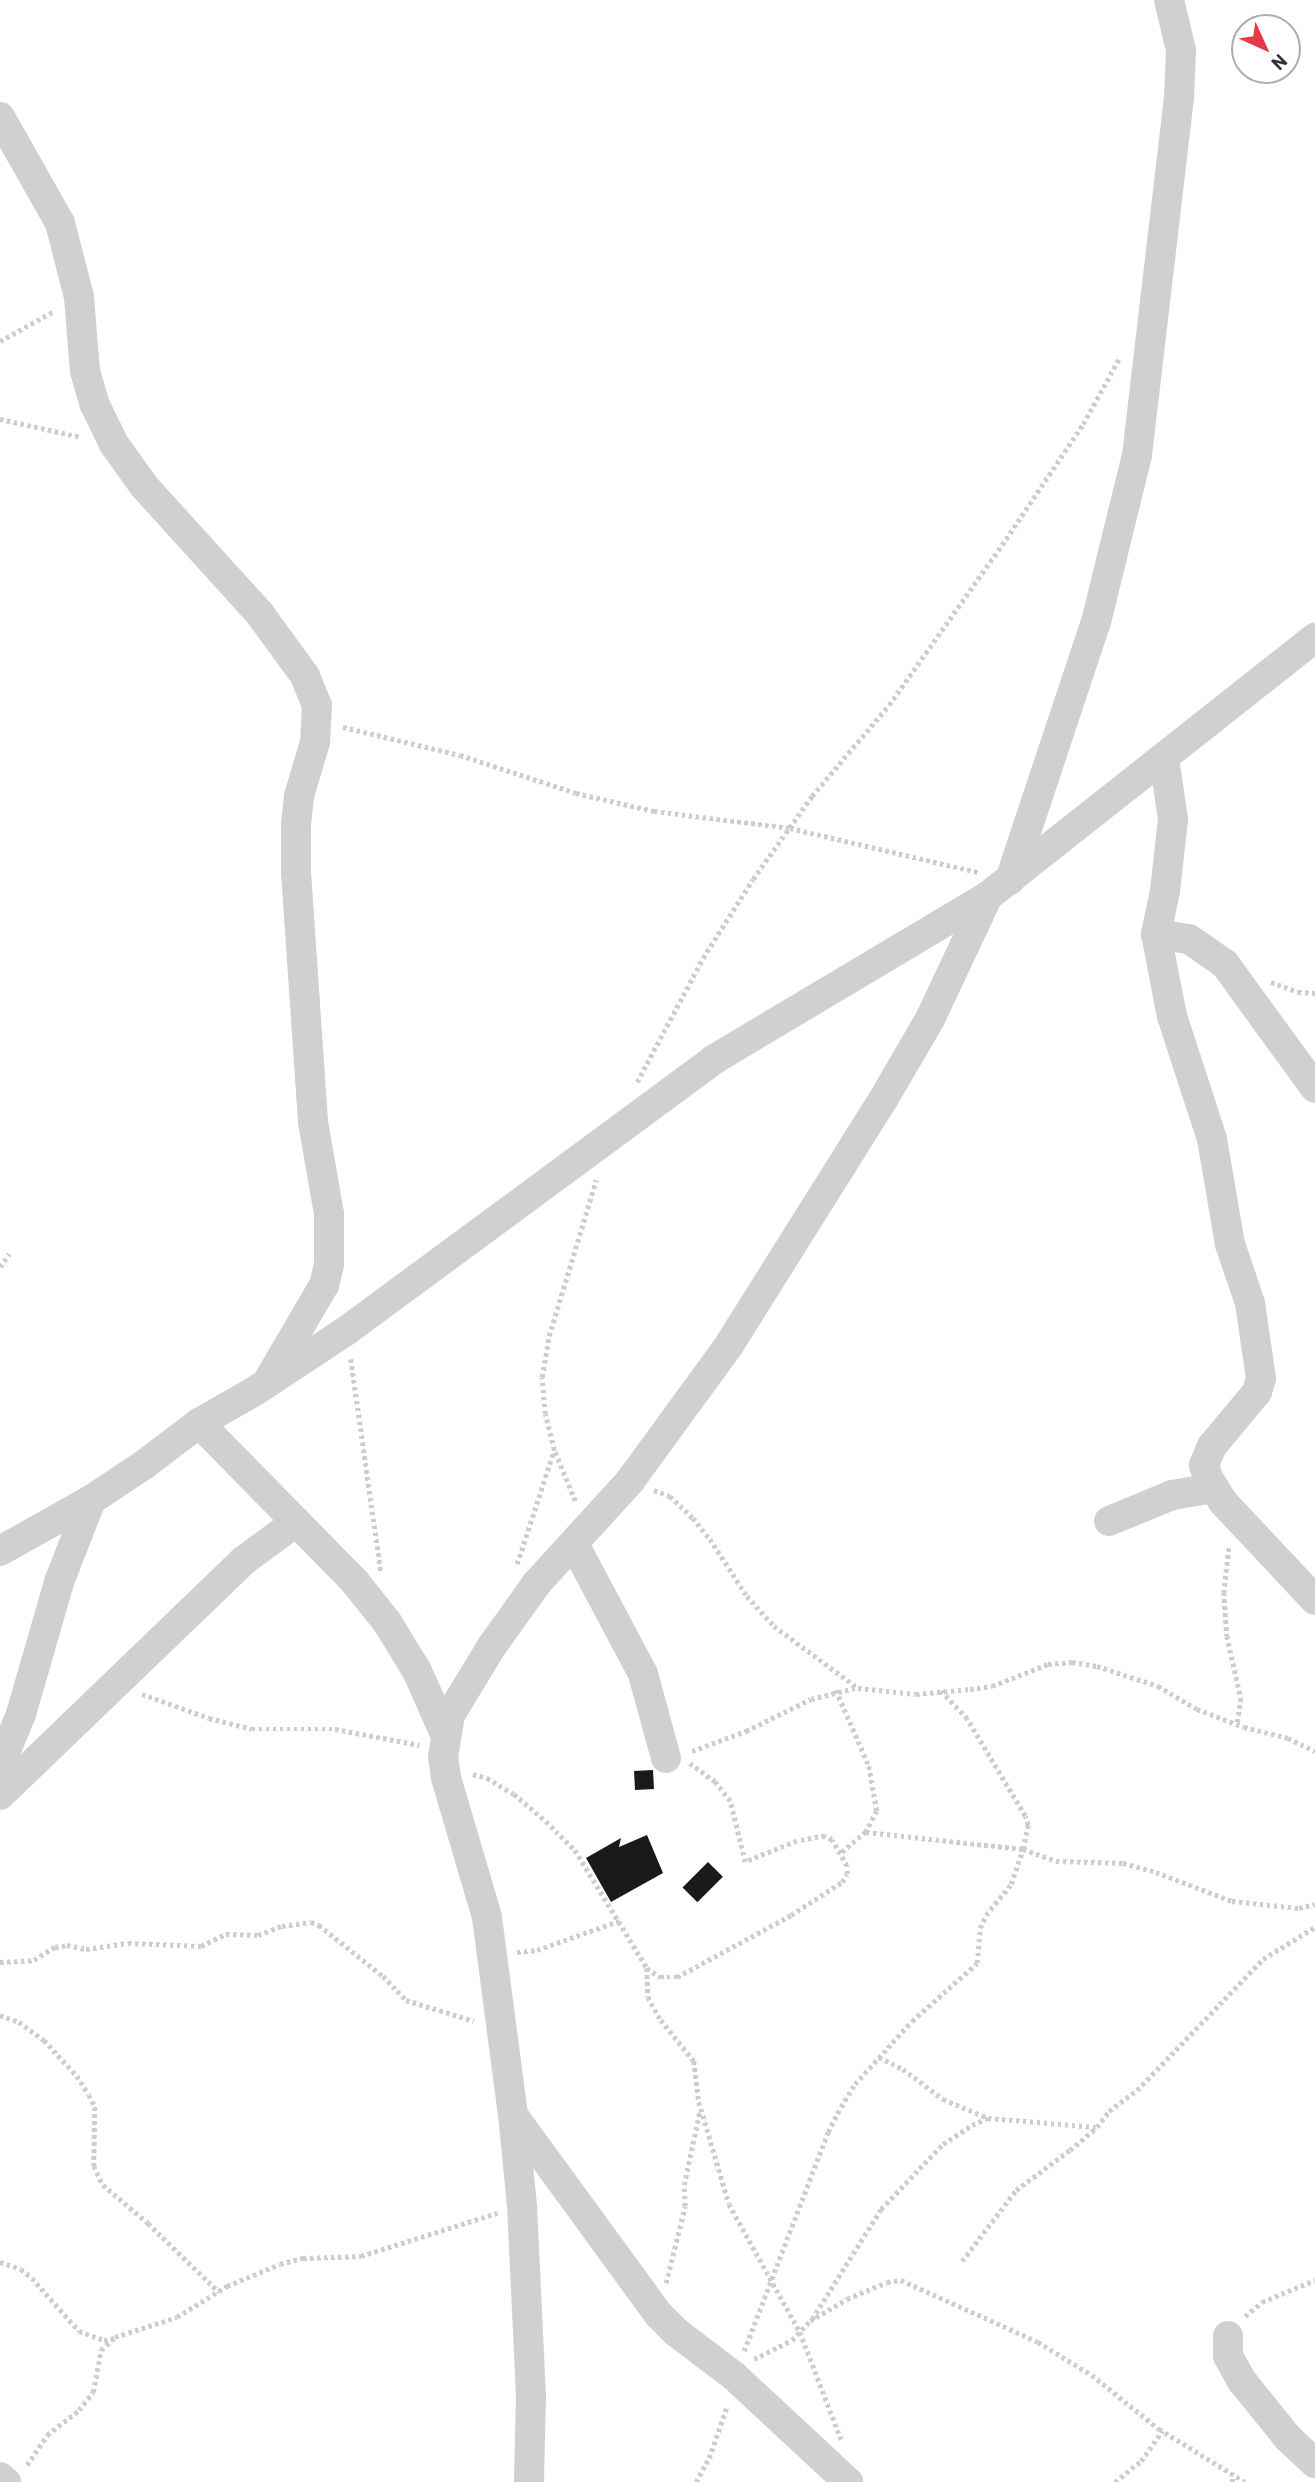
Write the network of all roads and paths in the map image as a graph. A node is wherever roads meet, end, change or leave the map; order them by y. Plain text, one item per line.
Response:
1 (1169, 0) edge
2 (0, 117) edge
3 (79, 297) junction
4 (0, 341) edge
5 (1125, 347) dead end
6 (0, 419) edge
7 (121, 453) junction
8 (1315, 638) edge
9 (318, 721) junction
10 (1164, 758) junction
11 (790, 828) junction
12 (999, 888) junction
13 (1156, 933) junction
14 (635, 1086) dead end
15 (1315, 1088) edge
16 (612, 1135) junction
17 (9, 1254) dead end
18 (0, 1267) edge
19 (346, 1331) junction
20 (266, 1383) junction
21 (199, 1423) junction
22 (554, 1450) junction
23 (630, 1481) junction
24 (1218, 1495) junction
25 (92, 1500) junction
26 (1109, 1521) dead end
27 (296, 1522) junction
28 (576, 1543) junction
29 (0, 1552) edge
30 (516, 1566) dead end
31 (1315, 1600) edge
32 (387, 1622) junction
33 (115, 1684) junction
34 (863, 1689) junction
35 (836, 1690) junction
36 (941, 1691) junction
37 (1237, 1725) junction
38 (1315, 1751) edge
39 (445, 1752) junction
40 (673, 1758) junction
41 (0, 1765) edge
42 (0, 1795) edge
43 (866, 1832) junction
44 (1023, 1849) junction
45 (840, 1854) junction
46 (1315, 1904) edge
47 (619, 1921) junction
48 (1315, 1927) edge
49 (491, 1954) junction
50 (0, 1962) edge
51 (647, 1968) junction
52 (0, 2015) edge
53 (502, 2030) junction
54 (879, 2057) junction
55 (699, 2102) junction
56 (513, 2115) junction
57 (988, 2118) junction
58 (1097, 2127) junction
59 (522, 2206) junction
60 (962, 2260) dead end
61 (0, 2262) edge
62 (771, 2279) junction
63 (1315, 2280) edge
64 (219, 2292) junction
65 (658, 2314) junction
66 (810, 2321) junction
67 (800, 2332) junction
68 (1228, 2336) joint
69 (116, 2337) junction
70 (736, 2374) junction
71 (1162, 2431) junction
72 (845, 2450) dead end
73 (1315, 2463) edge
74 (1233, 2474) junction
75 (10, 2477) edge
76 (529, 2482) edge
77 (696, 2482) edge
78 (848, 2482) edge
79 (1115, 2482) edge
80 (1232, 2482) edge
81 (1245, 2482) edge

1 - 12 street
2 - 3 street
3 - 4 path
3 - 7 street
5 - 11 path
6 - 7 path
7 - 9 street
8 - 10 street
9 - 11 path
9 - 20 street
10 - 12 street
10 - 13 street
11 - 12 path
11 - 14 path
12 - 16 street
12 - 23 street
13 - 15 street
13 - 24 street
16 - 19 street
16 - 22 path
17 - 18 path
19 - 20 street
19 - 32 path
20 - 21 street
21 - 25 street
21 - 27 street
22 - 28 path
22 - 30 path
23 - 28 street
23 - 34 path
24 - 26 street
24 - 31 street
24 - 37 path
25 - 29 street
25 - 41 street
27 - 32 street
27 - 33 street
28 - 39 street
28 - 40 street
32 - 39 street
33 - 39 path
33 - 42 street
34 - 35 path
34 - 36 path
35 - 40 path
35 - 43 path
36 - 37 path
36 - 44 path
37 - 38 path
39 - 47 path
39 - 49 street
40 - 45 path
43 - 44 path
43 - 45 path
44 - 46 path
44 - 54 path
45 - 51 path
47 - 49 path
47 - 51 path
48 - 58 path
49 - 53 street
50 - 53 path
51 - 55 path
52 - 64 path
53 - 56 street
54 - 57 path
54 - 62 path
55 - 62 path
55 - 65 path
56 - 59 street
56 - 65 street
57 - 58 path
57 - 66 path
58 - 60 path
59 - 64 path
59 - 76 street
61 - 69 path
62 - 67 path
62 - 70 path
63 - 68 path
64 - 69 path
65 - 70 street
66 - 67 path
66 - 71 path
67 - 70 path
67 - 72 path
68 - 73 street
69 - 75 path
70 - 77 path
70 - 78 street
71 - 74 path
71 - 79 path
74 - 80 path
74 - 81 path

